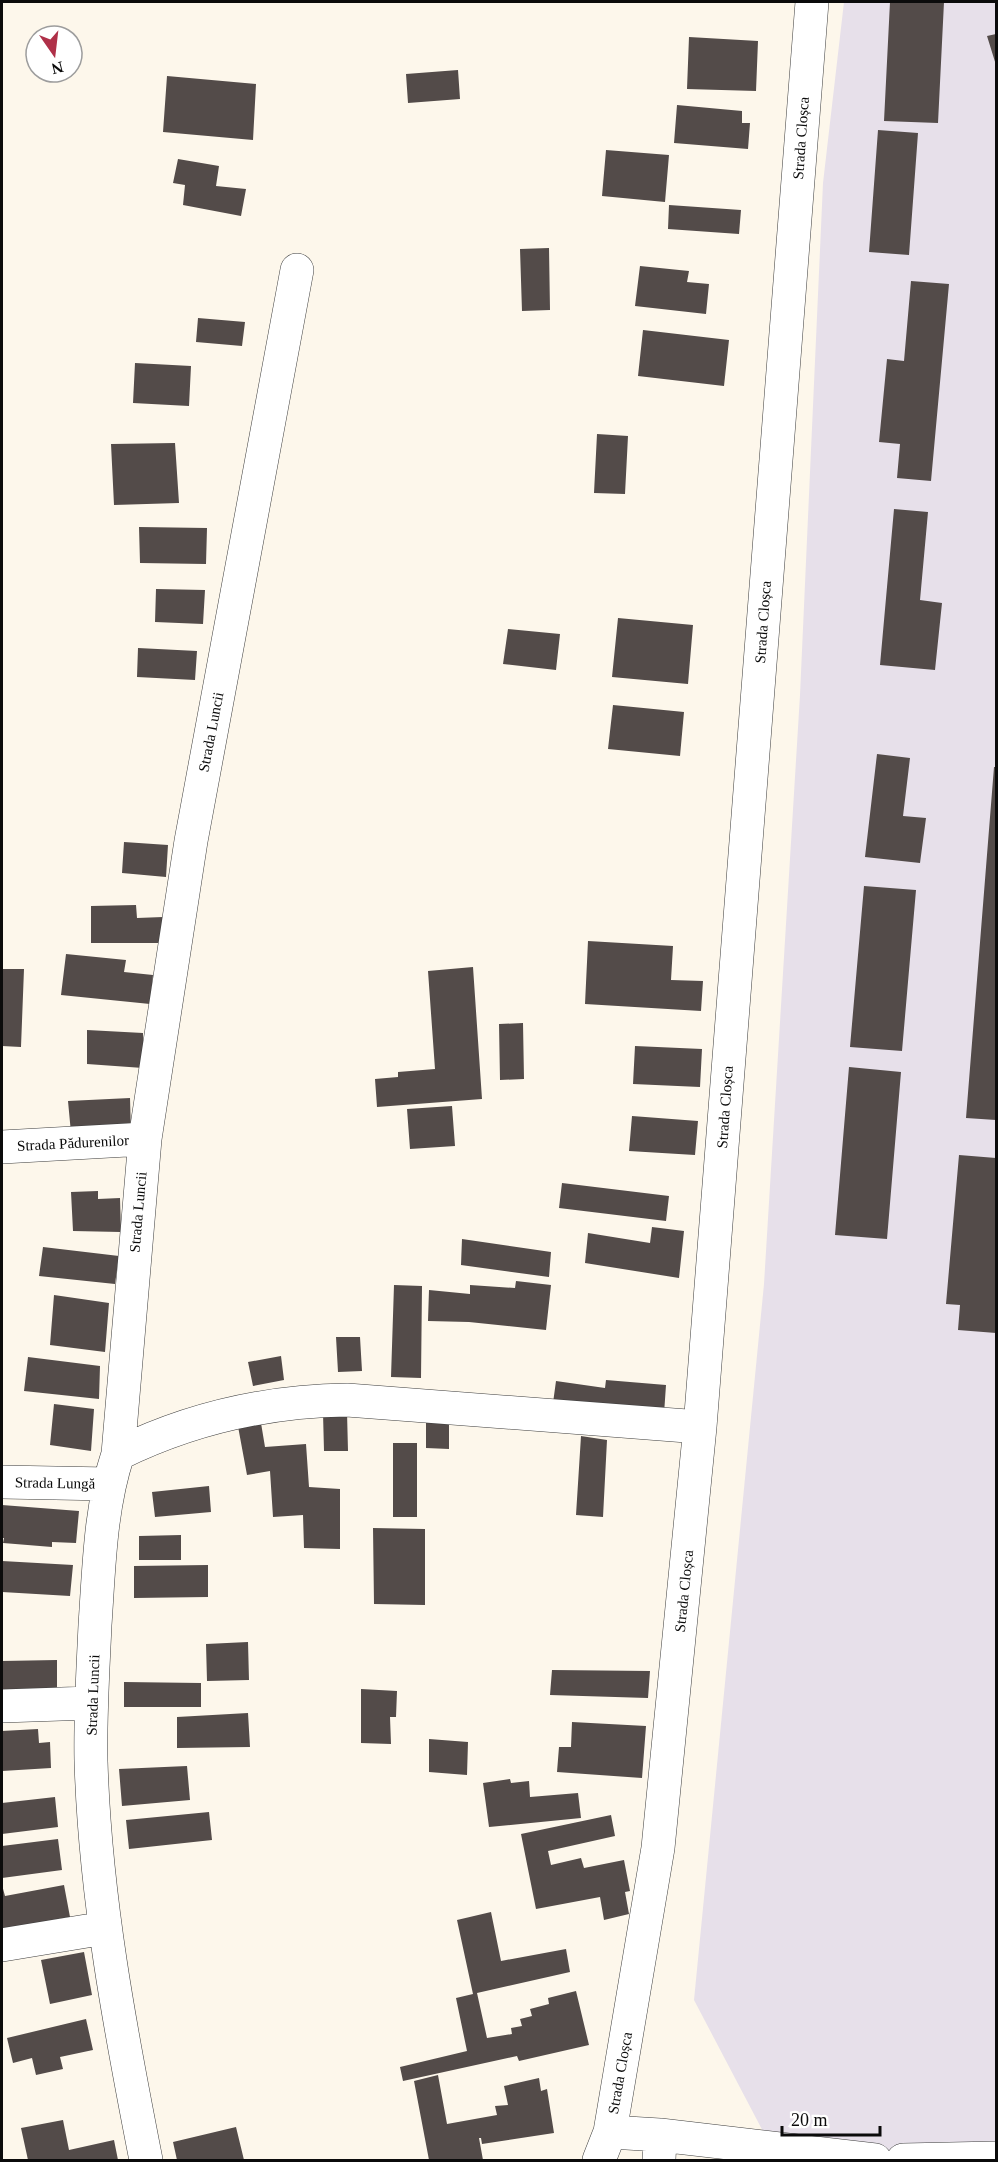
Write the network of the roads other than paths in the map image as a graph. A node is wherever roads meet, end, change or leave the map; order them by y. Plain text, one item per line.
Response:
1 (812, 2) edge
2 (297, 270) dead end
3 (145, 1139) junction
4 (2, 1147) edge
5 (700, 1427) junction
6 (113, 1469) junction
7 (2, 1482) edge
8 (91, 1703) junction
9 (2, 1706) edge
10 (105, 1928) junction
11 (2, 1945) edge
12 (604, 2146) edge
13 (659, 2148) edge
14 (996, 2158) edge
15 (146, 2160) edge
16 (875, 2160) edge
17 (903, 2160) edge

1 - 5 street, Strada Cloșca
2 - 3 street, Strada Luncii
3 - 4 street, Strada Pădurenilor
3 - 6 street, Strada Luncii
5 - 6 street
5 - 12 street, Strada Cloșca
6 - 7 street, Strada Lungă
6 - 8 street, Strada Luncii
8 - 9 street
8 - 10 street, Strada Luncii
10 - 11 street
10 - 15 street, Strada Luncii
12 - 13 street, Strada Cloșca
13 - 16 street, Strada Cloșca
14 - 17 street

